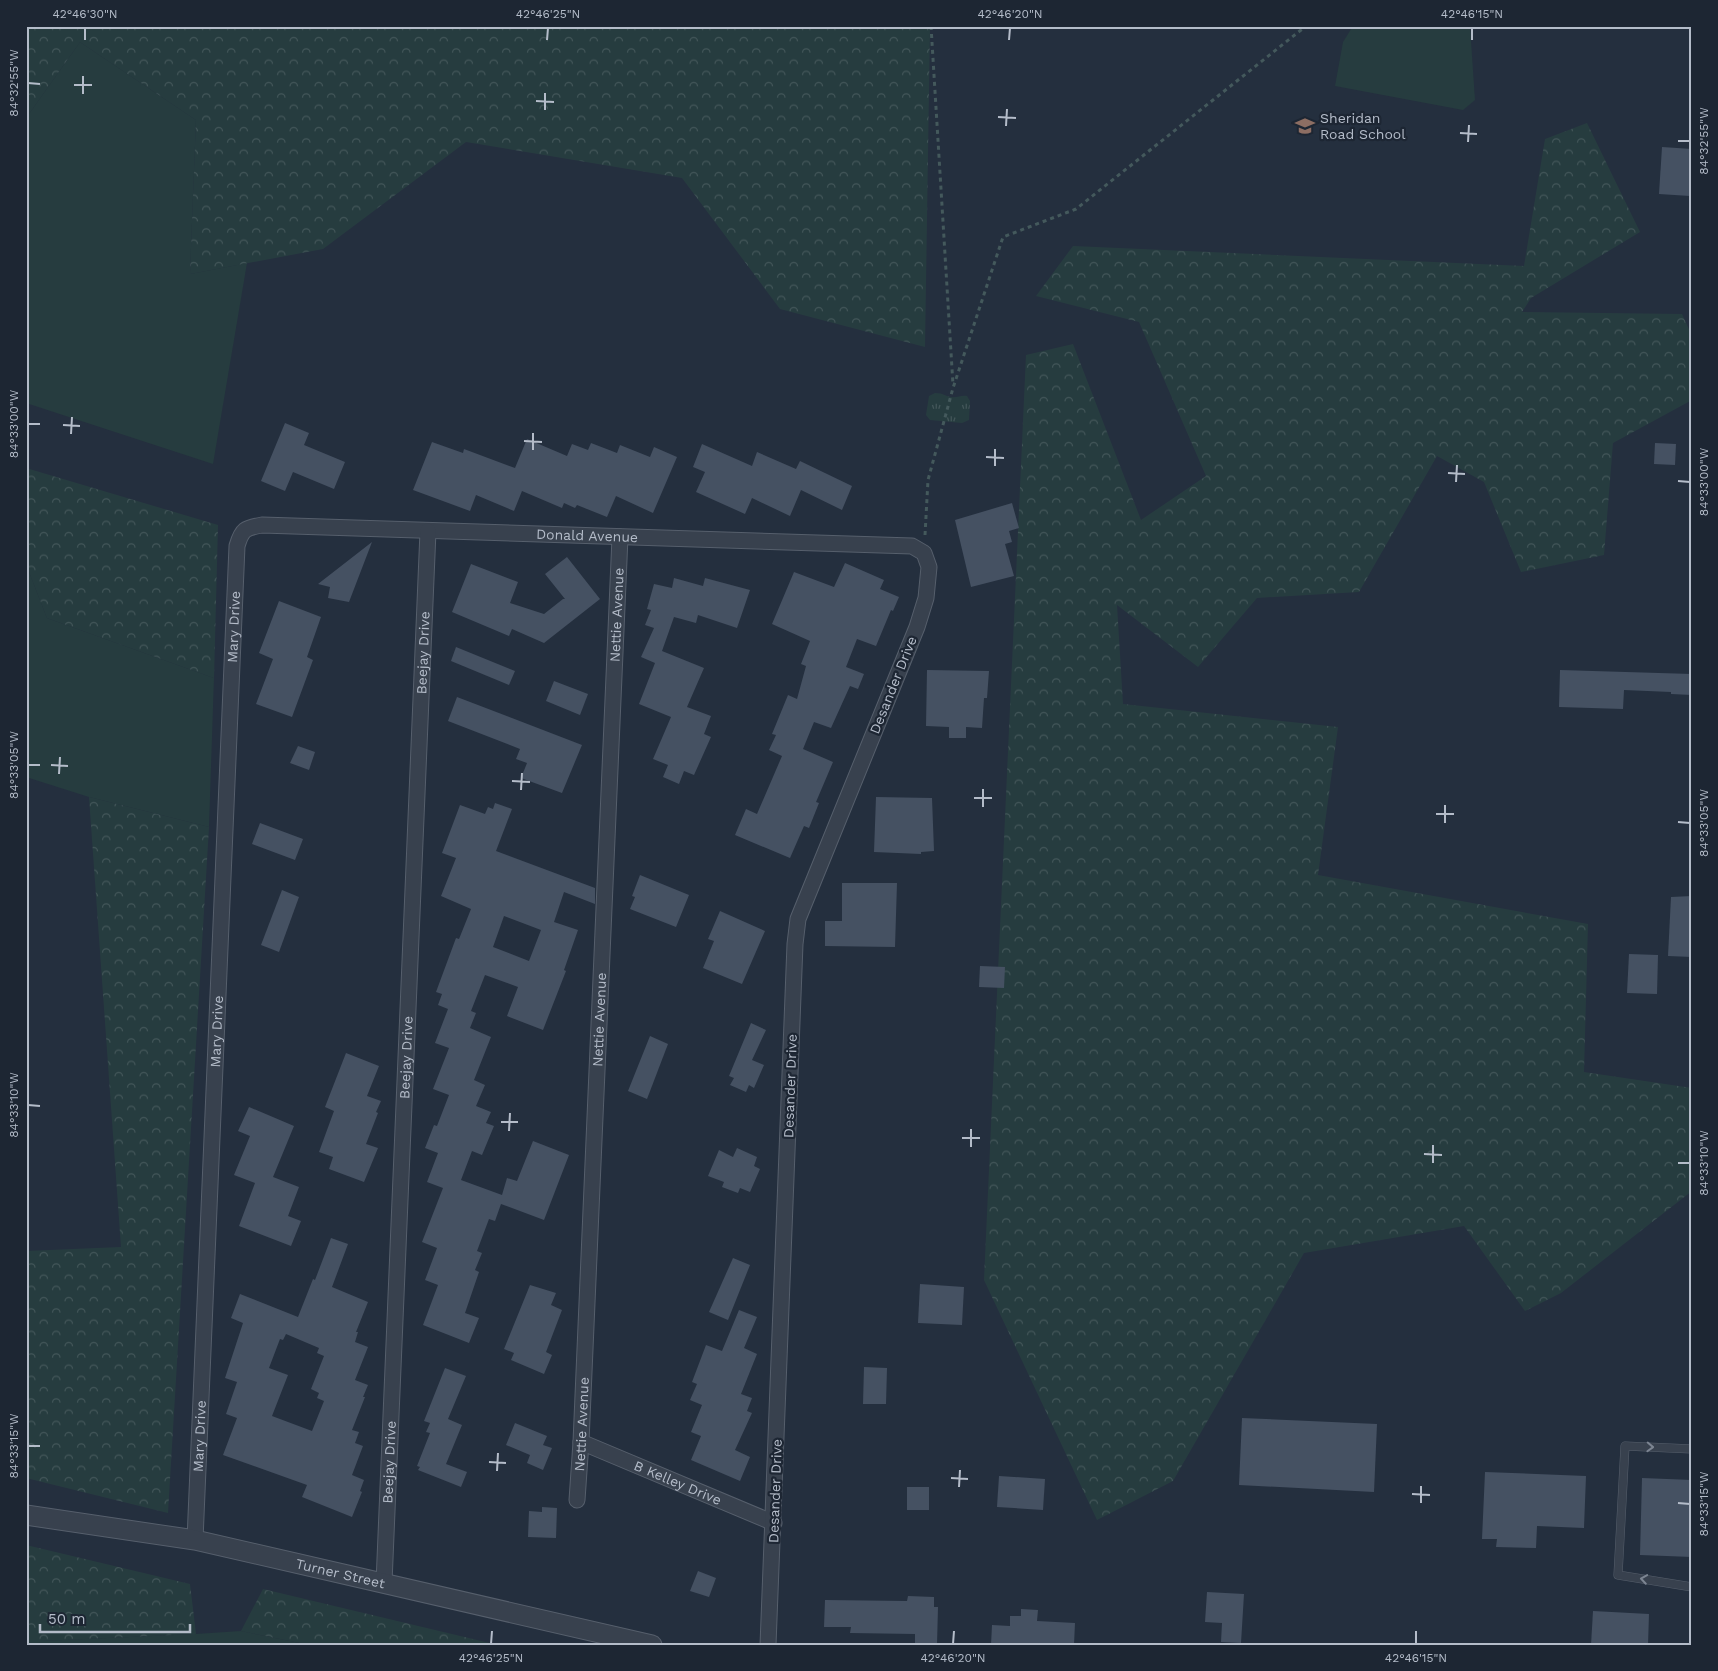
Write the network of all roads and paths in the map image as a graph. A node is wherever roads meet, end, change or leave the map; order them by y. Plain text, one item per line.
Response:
1 (931, 26) edge
2 (1306, 26) edge
3 (953, 388) junction
4 (248, 527) joint
5 (428, 531) junction
6 (620, 537) junction
7 (924, 553) junction
8 (581, 1442) junction
9 (1692, 1449) edge
10 (577, 1500) dead end
11 (26, 1515) edge
12 (774, 1524) junction
13 (196, 1540) junction
14 (384, 1583) junction
15 (1692, 1587) edge
16 (652, 1645) edge
17 (768, 1645) edge

1 - 3 path
2 - 3 path
3 - 7 path
4 - 5 street, Donald Avenue
4 - 13 street, Mary Drive
5 - 6 street, Donald Avenue
5 - 14 street, Beejay Drive
6 - 7 street, Donald Avenue
6 - 8 street, Nettie Avenue
7 - 12 street, Desander Drive
8 - 10 street, Nettie Avenue
8 - 12 street, B Kelley Drive
15 -> 9 lane
11 - 13 street, Turner Street
12 - 17 street, Desander Drive
13 - 14 street, Turner Street
14 - 16 street, Turner Street

